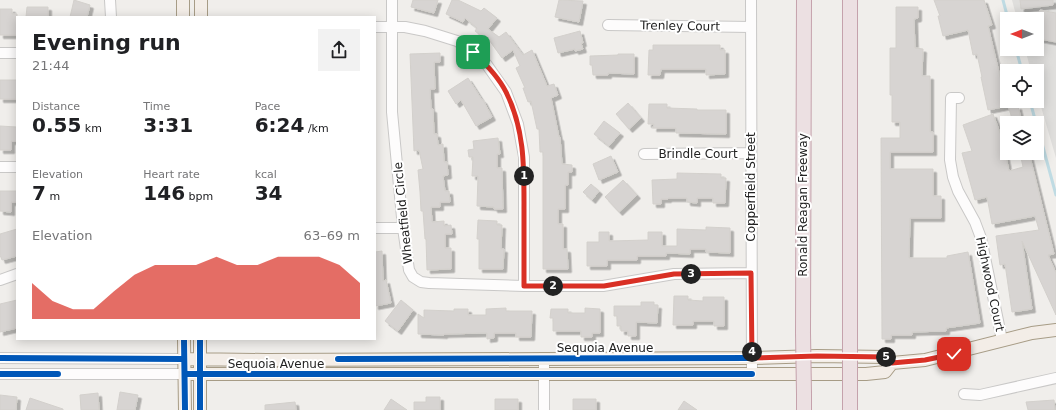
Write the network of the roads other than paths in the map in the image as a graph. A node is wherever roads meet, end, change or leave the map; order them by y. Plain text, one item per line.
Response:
1 (110, 0) edge
2 (183, 0) edge
3 (201, 0) edge
4 (392, 0) edge
5 (751, 0) edge
6 (804, 0) edge
7 (850, 0) edge
8 (111, 16) edge
9 (183, 16) edge
10 (202, 16) edge
11 (608, 25) dead end
12 (751, 26) junction
13 (376, 27) edge
14 (392, 27) junction
15 (0, 53) edge
16 (16, 53) edge
17 (959, 98) dead end
18 (644, 154) dead end
19 (751, 154) junction
20 (0, 167) edge
21 (16, 167) edge
22 (376, 228) edge
23 (403, 228) junction
24 (751, 273) junction
25 (16, 274) edge
26 (0, 280) edge
27 (524, 286) junction
28 (1056, 330) edge
29 (184, 340) edge
30 (200, 340) edge
31 (1002, 340) junction
32 (0, 358) edge
33 (752, 358) junction
34 (184, 359) junction
35 (200, 359) junction
36 (544, 359) junction
37 (892, 363) junction
38 (0, 374) edge
39 (185, 374) junction
40 (544, 374) junction
41 (752, 374) junction
42 (200, 375) junction
43 (1056, 378) edge
44 (964, 394) dead end
45 (185, 410) edge
46 (200, 410) edge
47 (544, 410) edge
48 (804, 410) edge
49 (850, 410) edge

1 - 8 street
2 - 9 main road
3 - 10 main road
4 - 14 street, Wheatfield Circle
5 - 12 street, Copperfield Street
6 - 48 highway, Ronald Reagan Freeway, bridge
7 - 49 highway, bridge
11 - 12 street, Trenley Court
12 - 19 street, Copperfield Street
13 - 14 street
14 - 23 street, Wheatfield Circle
14 - 27 street
15 - 16 street
17 - 31 street, Highwood Court
18 - 19 street, Brindle Court
19 - 24 street, Copperfield Street
20 - 21 street
22 - 23 street
23 - 27 street, Wheatfield Circle
24 - 27 street, Wheatfield Circle
24 - 33 street, Copperfield Street
25 - 26 street
28 - 31 main road, Sequoia Avenue
29 - 34 main road
30 - 35 main road
31 - 37 main road, Sequoia Avenue
32 - 34 street, Sequoia Avenue
33 - 36 main road, Sequoia Avenue
33 - 37 main road, Sequoia Avenue
33 - 41 street, Copperfield Street
34 - 35 main road, Sequoia Avenue
34 - 39 main road
35 - 36 main road, Sequoia Avenue
35 - 42 main road
36 - 40 street
37 - 41 main road, Sequoia Avenue
38 - 39 street, Sequoia Avenue
39 - 42 main road, Sequoia Avenue
39 - 45 main road
40 - 41 main road, Sequoia Avenue
40 - 42 main road, Sequoia Avenue
40 - 47 street
42 - 46 main road
43 - 44 street

